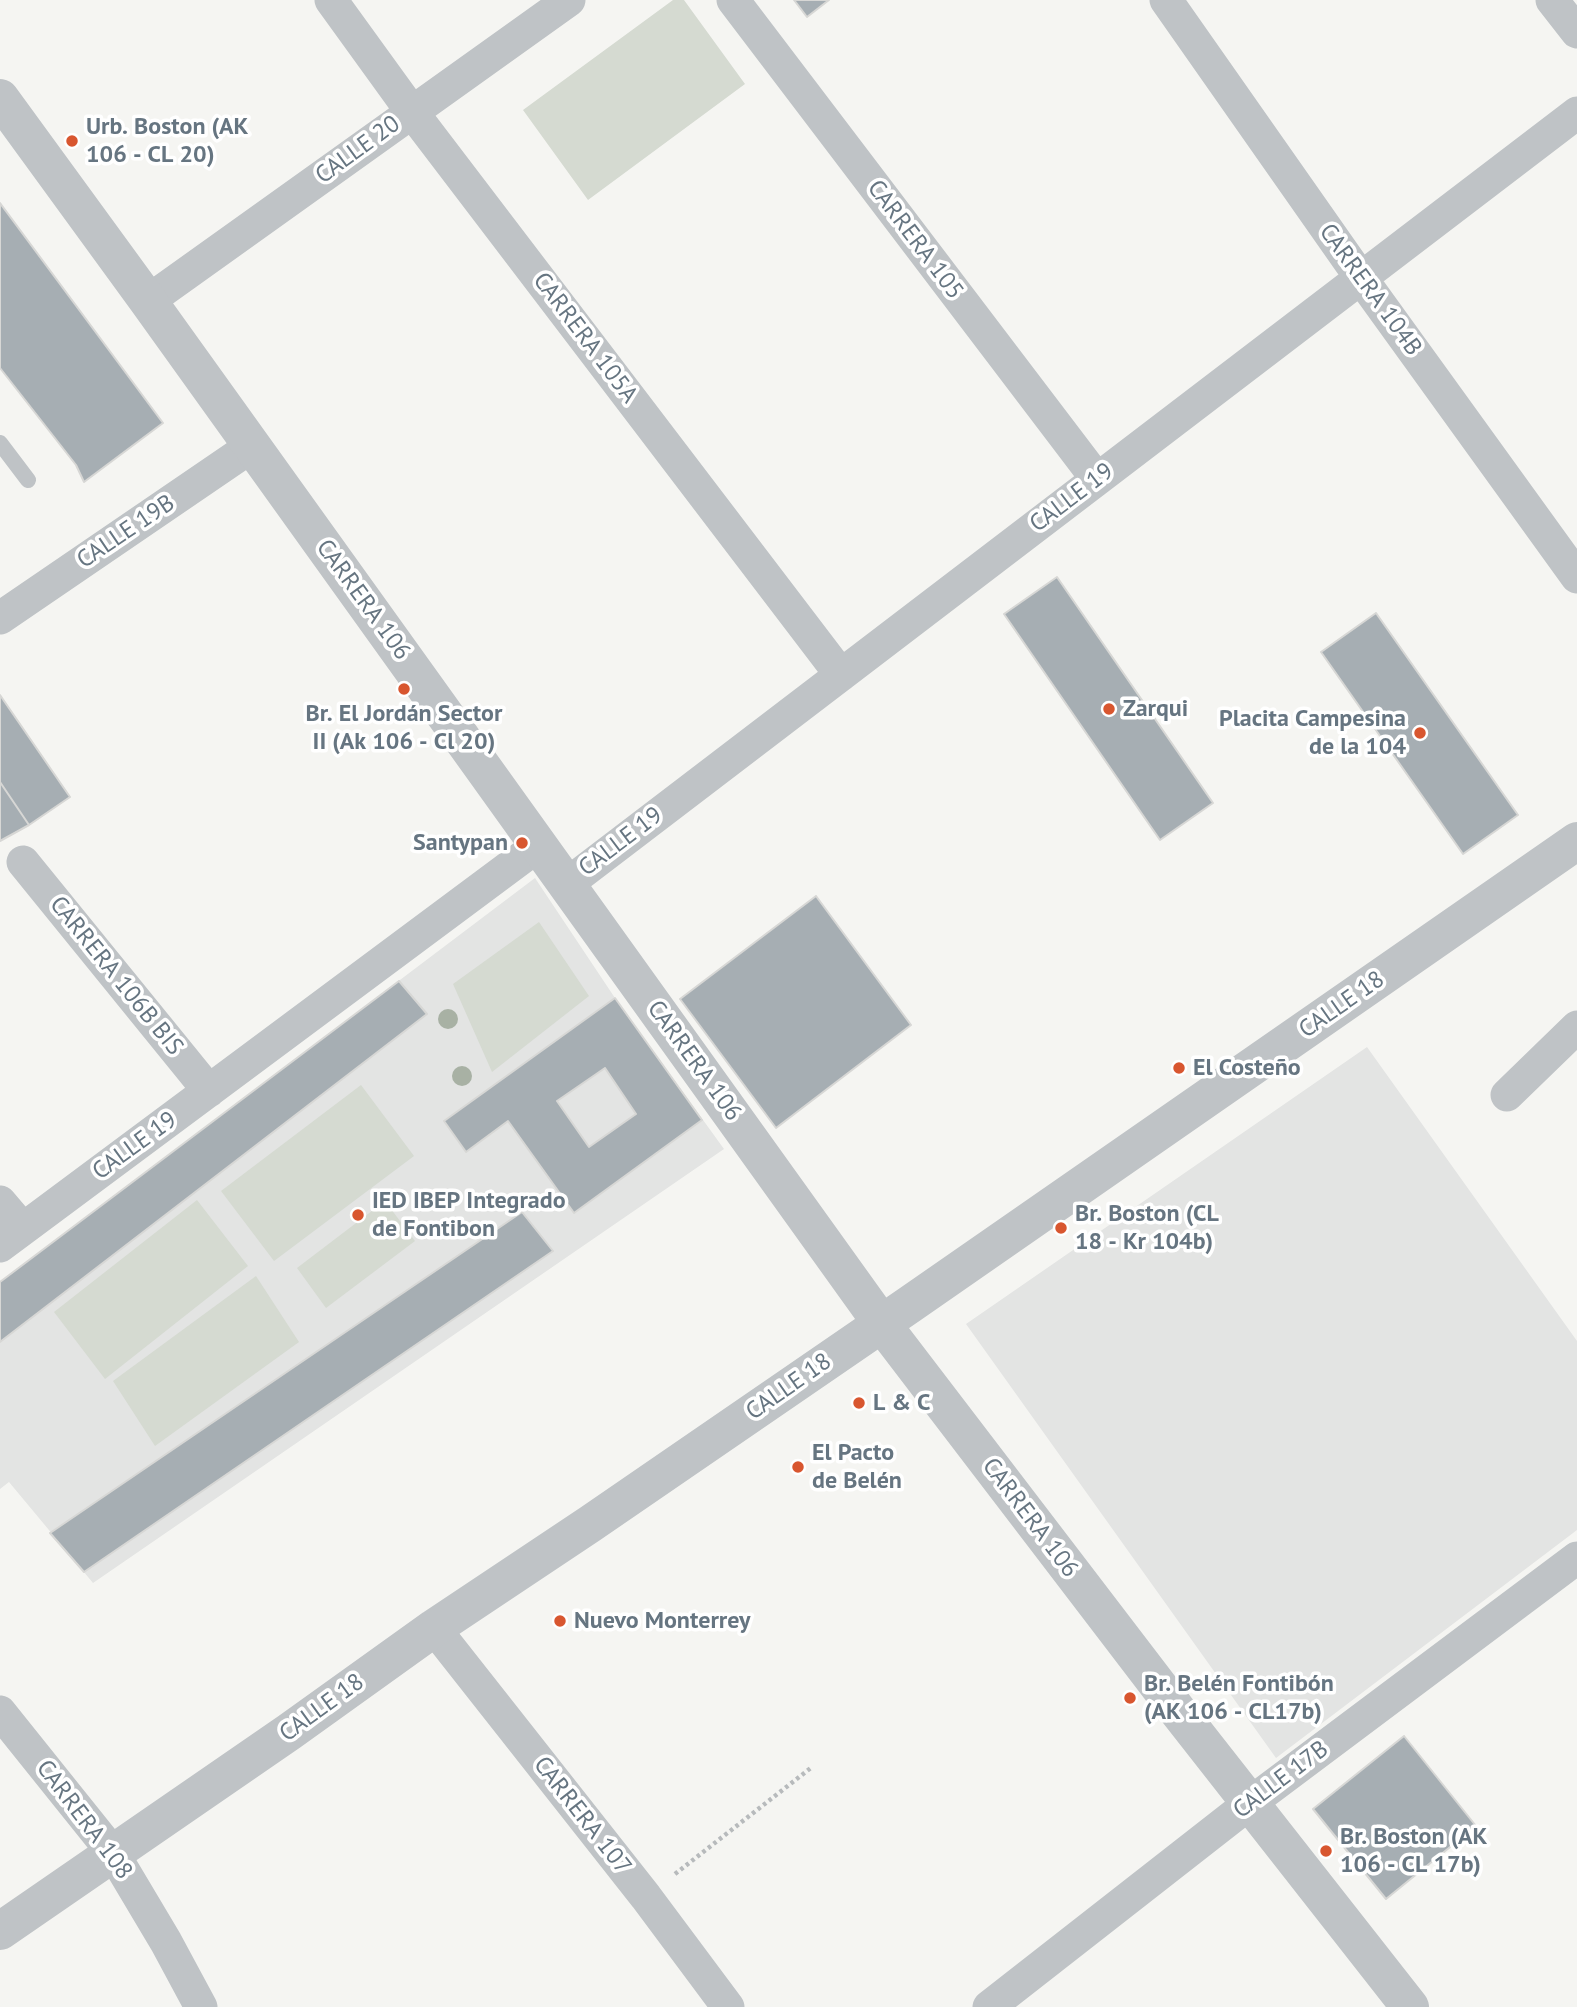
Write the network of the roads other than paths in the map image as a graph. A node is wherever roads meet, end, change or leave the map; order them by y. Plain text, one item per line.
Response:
1 (331, 0) edge
2 (569, 0) edge
3 (733, 0) edge
4 (1166, 0) edge
5 (1552, 0) edge
6 (1577, 32) edge
7 (0, 98) edge
8 (412, 112) junction
9 (1577, 113) edge
10 (1361, 278) junction
11 (148, 301) junction
12 (0, 443) edge
13 (252, 446) junction
14 (1097, 479) junction
15 (28, 480) dead end
16 (1577, 577) edge
17 (0, 618) edge
18 (841, 675) junction
19 (1577, 841) edge
20 (539, 845) junction
21 (23, 862) dead end
22 (567, 884) junction
23 (1577, 1027) edge
24 (209, 1091) junction
25 (1507, 1095) dead end
26 (0, 1202) edge
27 (11, 1238) edge
28 (881, 1324) junction
29 (1577, 1558) edge
30 (434, 1628) junction
31 (0, 1712) edge
32 (1250, 1804) junction
33 (113, 1853) junction
34 (0, 1931) edge
35 (201, 2007) edge
36 (728, 2007) edge
37 (989, 2007) edge
38 (1410, 2007) edge

1 - 8 street, CARRERA 105A
2 - 8 street, CALLE 20
3 - 14 street, CARRERA 105
4 - 10 street, CARRERA 104B
5 - 6 street
7 - 11 street, CARRERA 106
8 - 11 street, CALLE 20
8 - 18 street, CARRERA 105A
9 - 10 street, CALLE 19
10 - 14 street, CALLE 19
10 - 16 street, CARRERA 104B
11 - 13 street, CARRERA 106
12 - 15 lane
13 - 17 street, CALLE 19B
13 - 20 street, CARRERA 106
14 - 18 street, CALLE 19
18 - 22 street, CALLE 19
19 - 28 street, CALLE 18
20 - 22 street, CARRERA 106
20 - 24 street, CALLE 19
21 - 24 street, CARRERA 106B BIS
22 - 28 street, CARRERA 106
23 - 25 street
24 - 27 street, CALLE 19
26 - 27 street
28 - 30 street, CALLE 18
28 - 32 street, CARRERA 106
29 - 32 street, CALLE 17B
30 - 33 street, CALLE 18
30 - 36 street, CARRERA 107
31 - 33 street, CARRERA 108
32 - 37 street, CALLE 17B
32 - 38 street, CARRERA 106
33 - 34 street, CALLE 18
33 - 35 street, CARRERA 108

